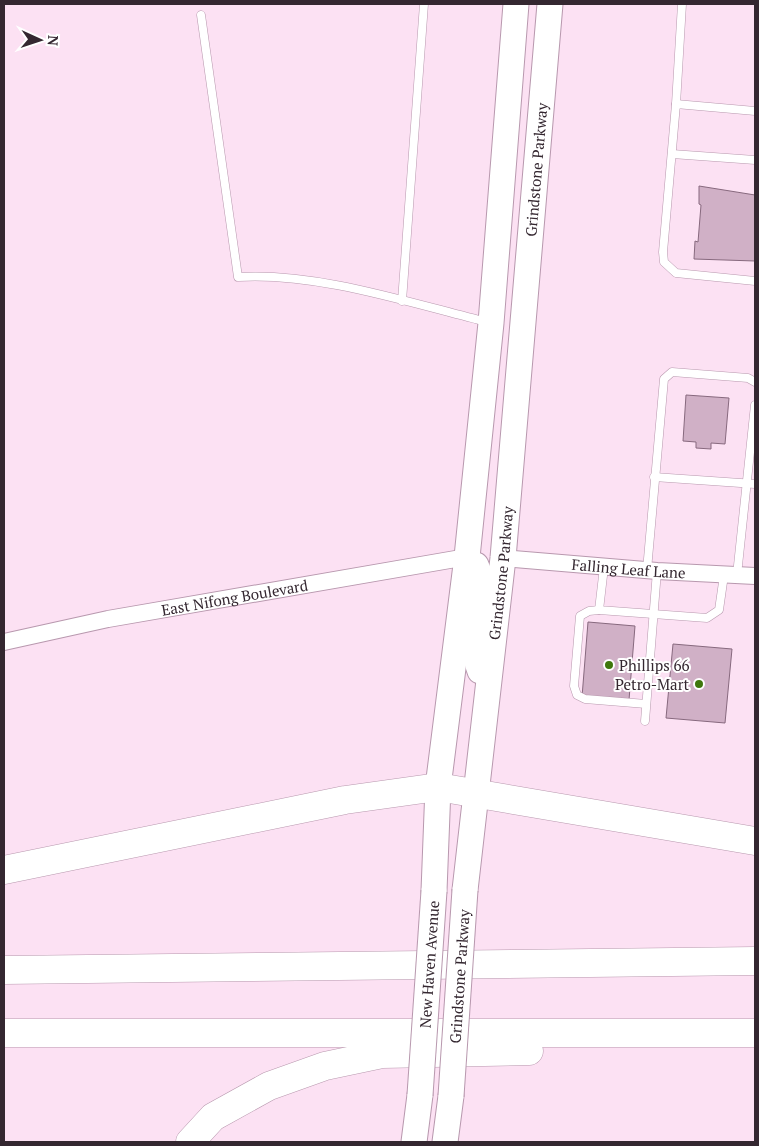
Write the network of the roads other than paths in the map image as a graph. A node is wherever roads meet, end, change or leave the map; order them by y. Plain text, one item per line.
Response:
1 (424, 4) edge
2 (516, 4) edge
3 (550, 4) edge
4 (682, 4) edge
5 (201, 15) dead end
6 (676, 104) junction
7 (755, 111) edge
8 (672, 154) junction
9 (755, 160) edge
10 (755, 281) edge
11 (402, 301) junction
12 (491, 323) junction
13 (755, 382) edge
14 (755, 405) edge
15 (482, 410) junction
16 (654, 477) junction
17 (751, 484) edge
18 (467, 557) junction
19 (503, 558) junction
20 (604, 566) junction
21 (652, 571) junction
22 (731, 575) junction
23 (755, 576) edge
24 (600, 610) junction
25 (654, 613) junction
26 (4, 642) edge
27 (487, 689) junction
28 (646, 704) junction
29 (645, 722) dead end
30 (438, 787) junction
31 (476, 792) junction
32 (755, 841) edge
33 (4, 870) edge
34 (755, 961) edge
35 (4, 970) edge
36 (4, 1033) edge
37 (755, 1033) edge
38 (755, 1046) edge
39 (190, 1142) edge
40 (414, 1142) edge
41 (445, 1142) edge

1 - 11 lane
2 - 12 main road
3 - 19 main road, Grindstone Parkway
4 - 6 lane
5 - 11 lane
6 - 7 lane
6 - 8 lane
8 - 9 lane
8 - 10 lane
11 - 12 lane
12 - 15 main road
13 - 16 lane
14 - 17 lane
15 - 18 main road
15 - 19 main road
16 - 17 lane
16 - 21 lane
17 - 22 lane
18 - 26 street, East Nifong Boulevard
18 - 27 main road
18 - 30 main road
19 - 20 street, Falling Leaf Lane
19 - 27 main road, Grindstone Parkway
20 - 21 street, Falling Leaf Lane
20 - 24 lane
21 - 22 street, Falling Leaf Lane
21 - 25 lane
22 - 23 street, Falling Leaf Lane
22 - 25 lane
24 - 25 lane
24 - 28 lane
25 - 28 lane
27 - 31 main road, Grindstone Parkway
28 - 29 lane
30 - 31 highway
30 - 33 highway
30 - 40 main road, New Haven Avenue, bridge
31 - 32 highway
31 - 41 main road, Grindstone Parkway, bridge
34 - 35 highway
36 - 37 highway
38 - 39 highway

